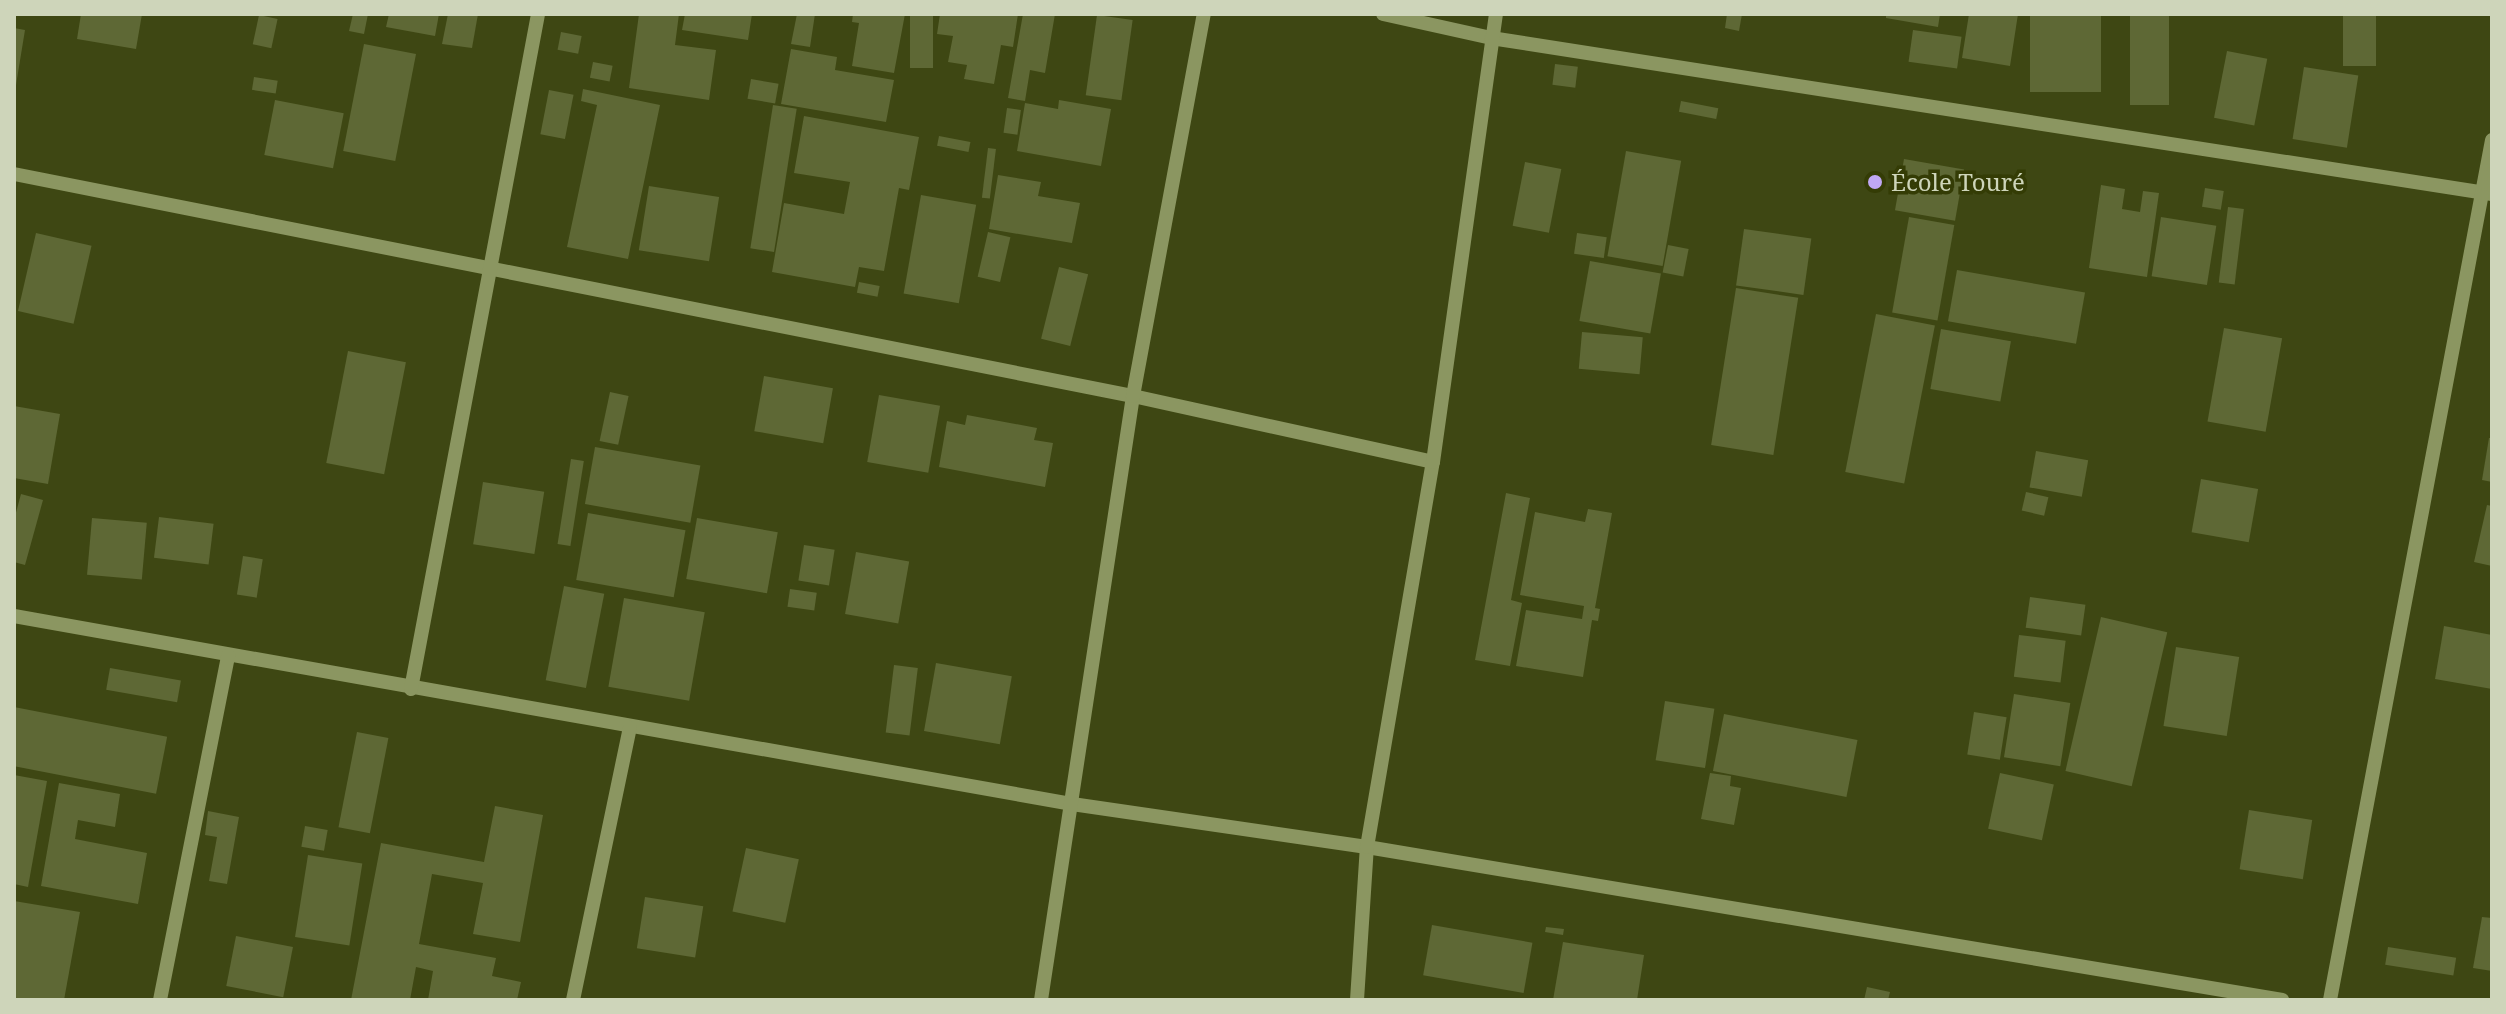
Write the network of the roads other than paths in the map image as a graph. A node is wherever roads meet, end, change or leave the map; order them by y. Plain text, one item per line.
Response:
1 (538, 14) edge
2 (1204, 14) edge
3 (1383, 14) edge
4 (1496, 14) edge
5 (1491, 38) junction
6 (2492, 140) edge
7 (14, 174) edge
8 (2487, 193) edge
9 (490, 272) junction
10 (1133, 396) junction
11 (1433, 462) junction
12 (14, 616) edge
13 (228, 656) junction
14 (411, 689) junction
15 (630, 728) junction
16 (1072, 804) junction
17 (1367, 847) junction
18 (160, 1000) edge
19 (573, 1000) edge
20 (1041, 1000) edge
21 (1357, 1000) edge
22 (2282, 1000) edge
23 (2330, 1000) edge

1 - 9 street
2 - 10 street
3 - 5 street
4 - 5 street
5 - 8 street
5 - 11 street
6 - 8 street
7 - 9 street
8 - 23 street
9 - 10 street
9 - 14 street
10 - 11 street
10 - 16 street
11 - 17 street
12 - 13 street
13 - 14 street
13 - 18 street
14 - 15 street
15 - 16 street
15 - 19 street
16 - 17 street
16 - 20 street
17 - 21 street
17 - 22 street

